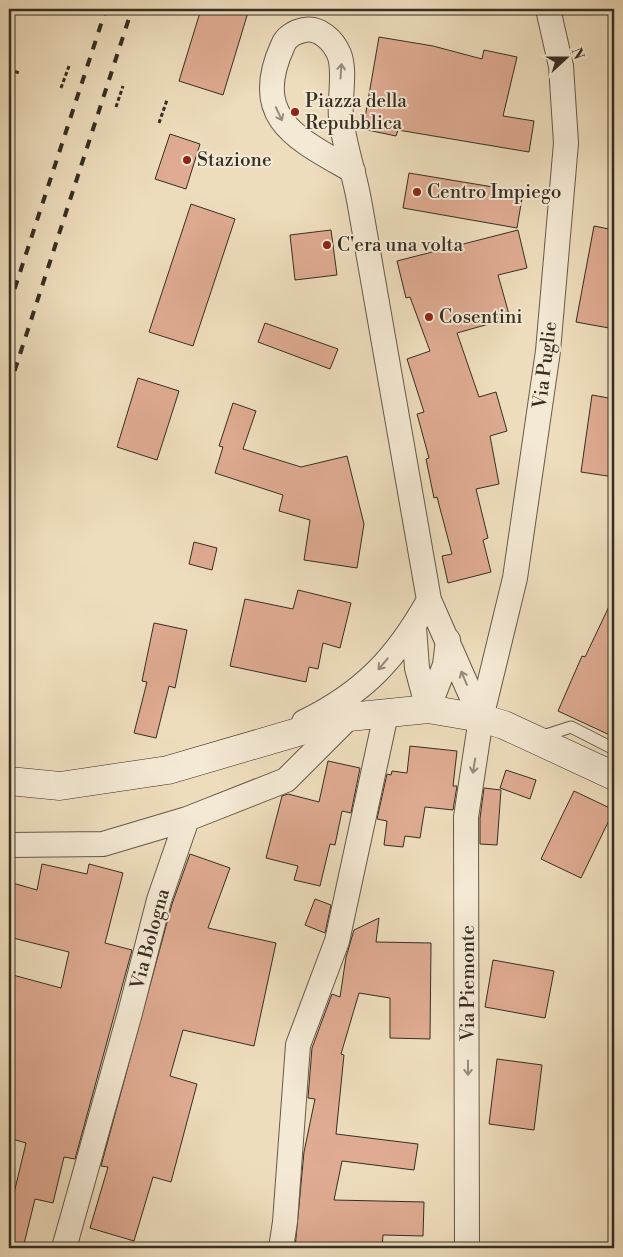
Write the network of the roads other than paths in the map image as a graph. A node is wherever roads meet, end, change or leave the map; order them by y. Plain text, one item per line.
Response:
1 (548, 9) edge
2 (353, 171) junction
3 (429, 600) junction
4 (414, 627) junction
5 (448, 638) junction
6 (428, 709) junction
7 (386, 714) junction
8 (349, 717) junction
9 (481, 718) junction
10 (270, 739) junction
11 (534, 739) junction
12 (614, 749) edge
13 (614, 776) edge
14 (9, 781) edge
15 (187, 819) junction
16 (9, 845) edge
17 (64, 1248) edge
18 (280, 1248) edge
19 (467, 1248) edge

1 - 9 street, Via Puglie
2 -> 2 street
2 - 3 street
3 - 4 street
3 - 5 street
4 - 6 street
4 -> 10 street
5 - 6 street
9 -> 5 street
6 - 7 street
6 - 9 street
7 - 8 street
7 - 18 street
8 - 10 street
8 - 15 street
9 - 11 street
9 -> 19 street, Via Piemonte
10 - 14 street
11 - 12 lane
11 - 13 street
15 - 16 street
15 - 17 street, Via Bologna

